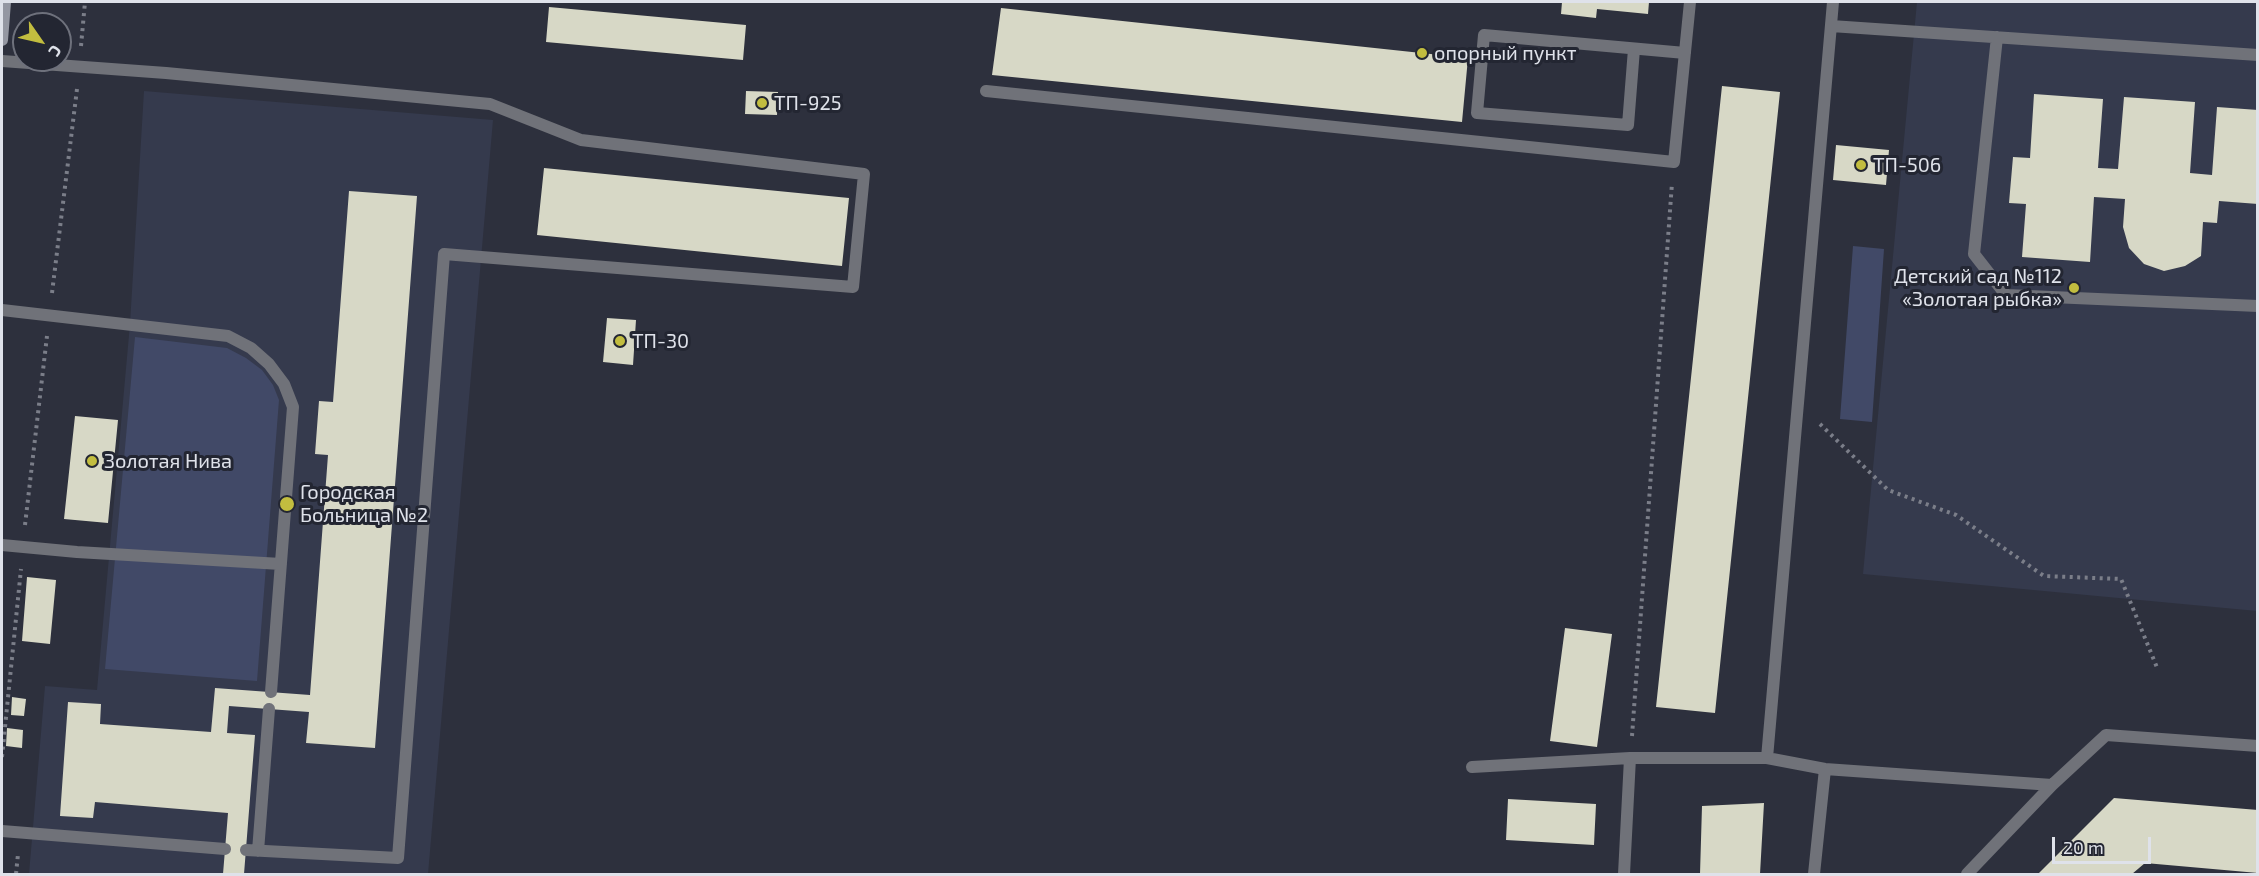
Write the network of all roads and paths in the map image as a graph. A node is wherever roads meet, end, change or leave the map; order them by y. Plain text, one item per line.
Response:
1 (5, 2) edge
2 (85, 2) edge
3 (1690, 2) edge
4 (1833, 2) edge
5 (1831, 26) junction
6 (1997, 37) junction
7 (2, 40) edge
8 (1634, 49) junction
9 (1685, 53) junction
10 (2258, 55) edge
11 (2, 61) edge
12 (79, 68) junction
13 (986, 91) dead end
14 (1674, 162) junction
15 (2258, 306) edge
16 (2, 310) edge
17 (50, 316) junction
18 (1798, 403) junction
19 (2, 546) edge
20 (22, 547) junction
21 (280, 564) junction
22 (2158, 670) dead end
23 (271, 692) dead end
24 (269, 709) dead end
25 (2258, 746) edge
26 (2, 757) edge
27 (1630, 758) junction
28 (1767, 758) junction
29 (1472, 767) dead end
30 (1825, 769) junction
31 (2052, 784) junction
32 (2, 831) edge
33 (225, 849) dead end
34 (1624, 874) edge
35 (1814, 874) edge
36 (1967, 874) edge

1 - 7 street
2 - 12 path
3 - 9 lane
4 - 5 lane
5 - 6 lane
5 - 18 lane
6 - 10 lane
6 - 15 lane
8 - 8 lane
8 - 9 lane
9 - 14 lane
11 - 12 lane
12 - 17 path
12 - 24 lane
13 - 14 lane
14 - 27 path
16 - 17 lane
17 - 20 path
17 - 21 lane
18 - 22 path
18 - 28 lane
19 - 20 lane
20 - 21 lane
20 - 26 path
21 - 23 lane
25 - 31 lane
27 - 28 lane
27 - 29 lane
27 - 34 lane
28 - 30 lane
30 - 31 lane
30 - 35 lane
31 - 36 lane
32 - 33 lane

